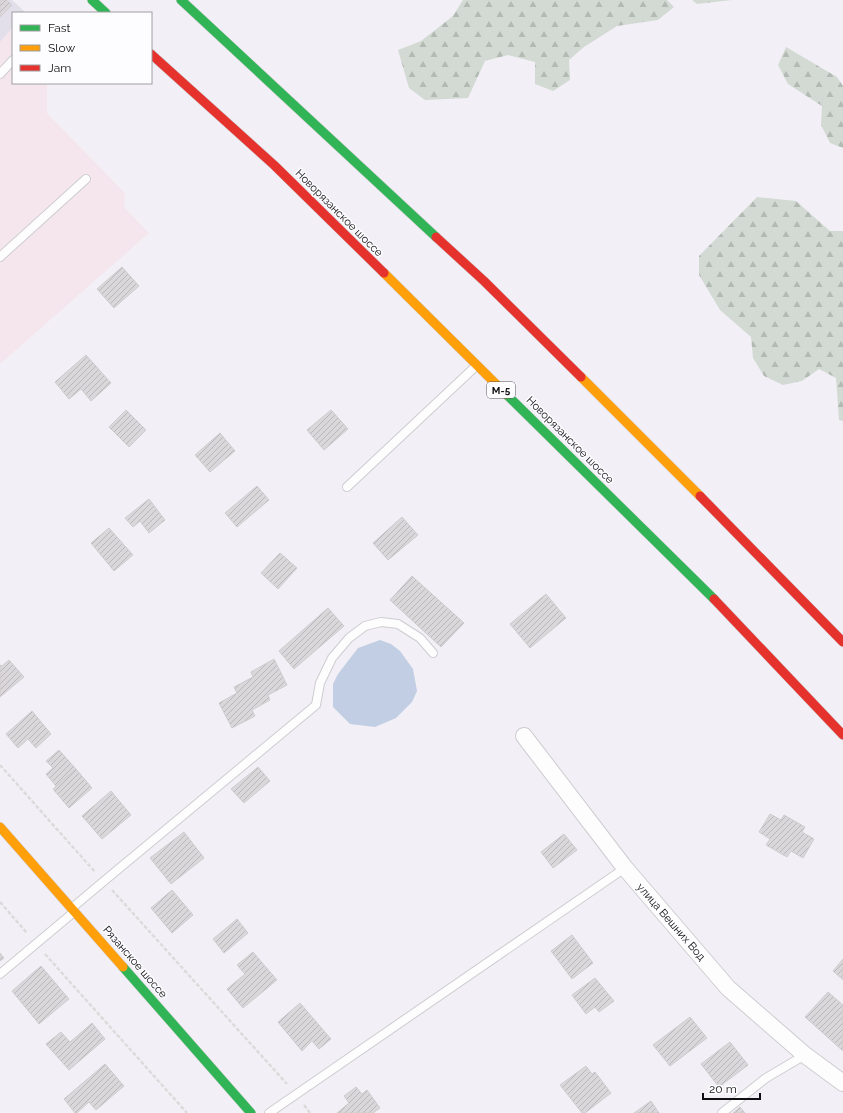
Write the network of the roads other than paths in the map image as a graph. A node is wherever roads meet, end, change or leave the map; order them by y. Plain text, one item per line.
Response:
1 (92, 0) edge
2 (181, 0) edge
3 (105, 12) edge
4 (152, 55) edge
5 (12, 61) edge
6 (0, 74) edge
7 (86, 179) dead end
8 (0, 257) edge
9 (476, 365) junction
10 (347, 488) dead end
11 (843, 642) edge
12 (433, 653) dead end
13 (843, 735) edge
14 (524, 736) dead end
15 (0, 827) edge
16 (625, 868) junction
17 (73, 910) junction
18 (0, 974) edge
19 (805, 1055) junction
20 (843, 1083) edge
21 (251, 1113) edge
22 (269, 1113) edge
23 (722, 1113) edge

1 - 3 main road
2 - 11 main road
4 - 9 main road, Новорязанское шоссе / М-5
5 - 6 lane
7 - 8 lane
9 - 10 lane
9 - 13 main road, Новорязанское шоссе / М-5
12 - 17 lane
14 - 16 street, улица Вешних Вод
15 - 17 main road, Рязанское шоссе
16 - 19 street, улица Вешних Вод
16 - 22 lane
17 - 18 lane
17 - 21 main road, Рязанское шоссе
19 - 20 street, улица Вешних Вод
19 - 23 lane

